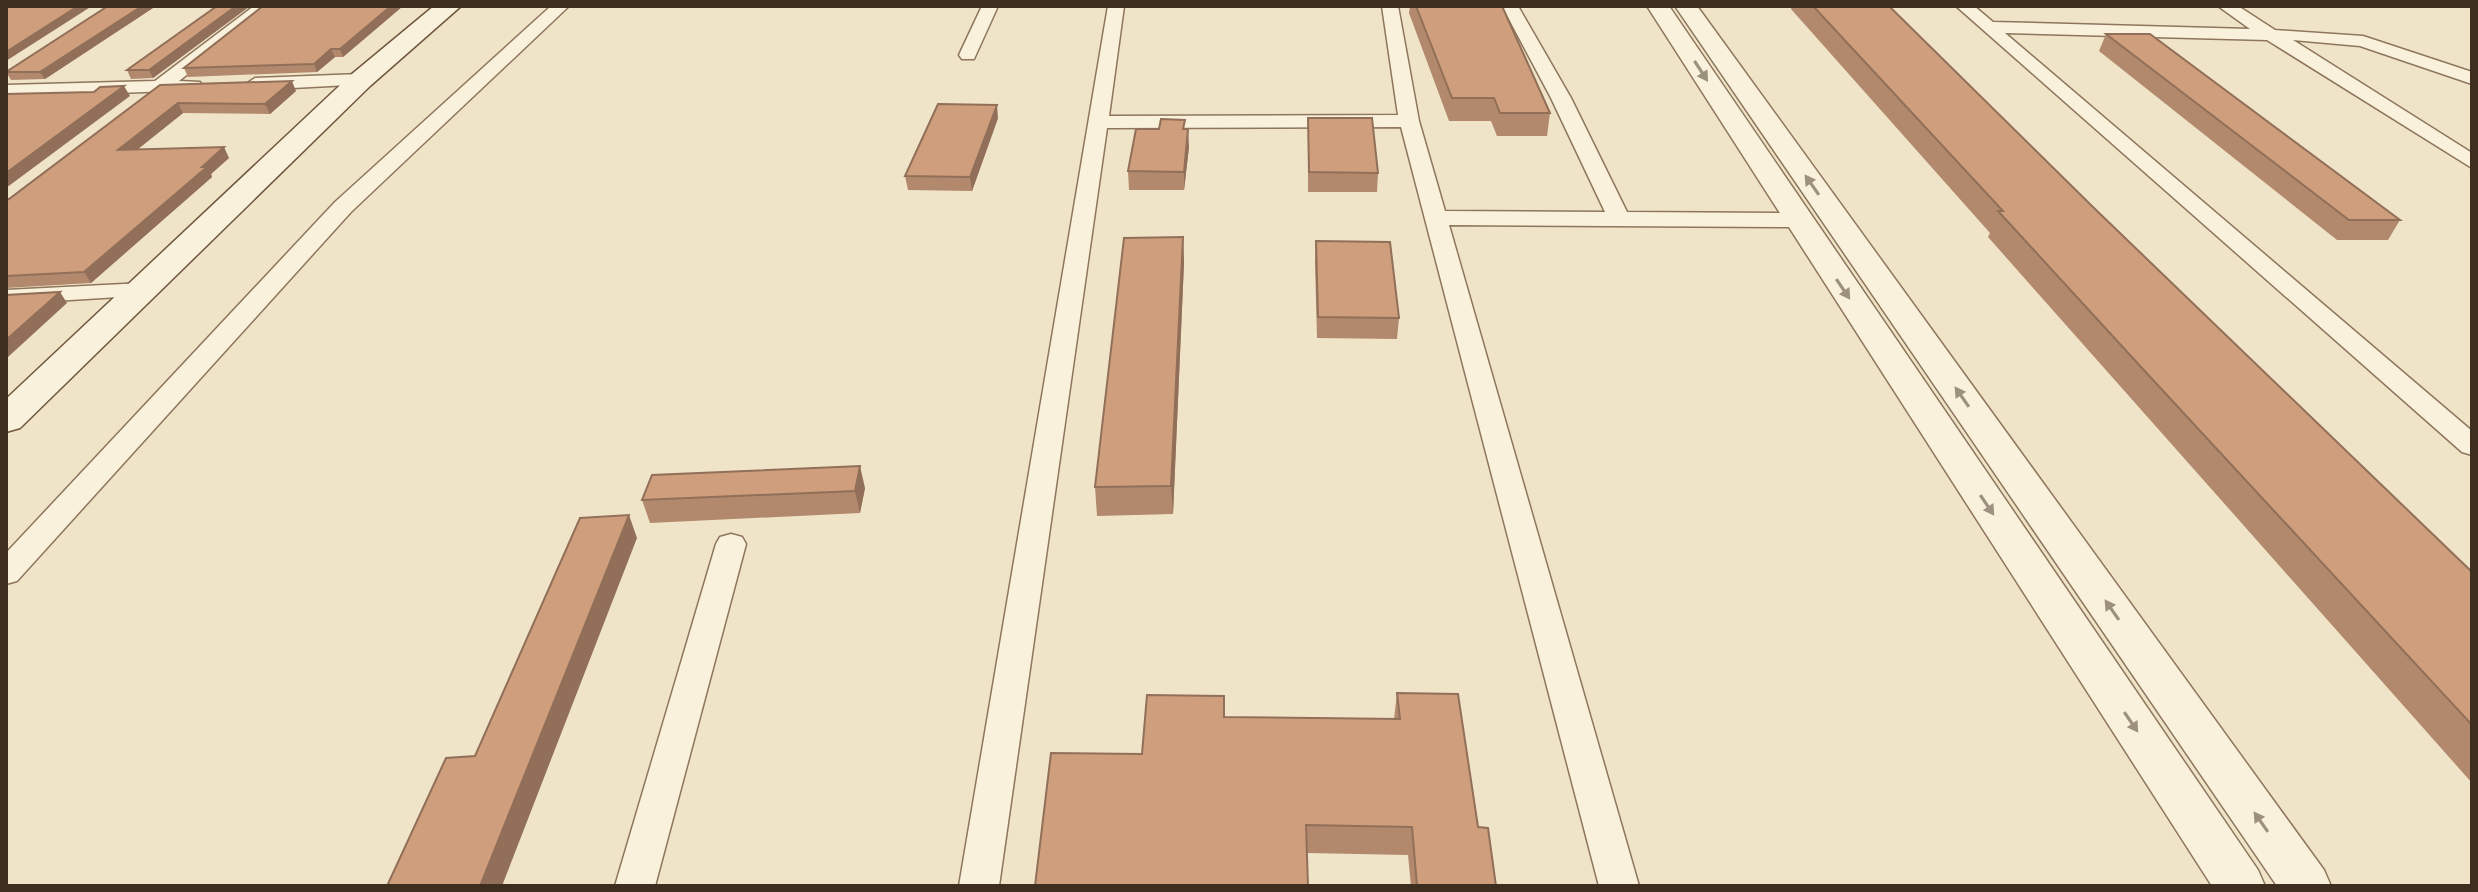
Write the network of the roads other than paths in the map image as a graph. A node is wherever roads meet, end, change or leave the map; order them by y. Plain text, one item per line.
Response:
1 (265, 6) edge
2 (426, 6) edge
3 (449, 6) edge
4 (561, 6) edge
5 (990, 6) edge
6 (1116, 6) edge
7 (1390, 6) edge
8 (1510, 6) edge
9 (1658, 6) edge
10 (1686, 6) edge
11 (1964, 6) edge
12 (2226, 6) edge
13 (1989, 27) junction
14 (2265, 32) junction
15 (968, 55) dead end
16 (2472, 78) edge
17 (348, 81) junction
18 (159, 87) junction
19 (6, 91) edge
20 (136, 104) edge
21 (1409, 121) junction
22 (1098, 122) junction
23 (2472, 162) edge
24 (1437, 218) junction
25 (1620, 220) junction
26 (1798, 220) junction
27 (143, 290) junction
28 (111, 294) junction
29 (6, 297) edge
30 (6, 390) edge
31 (6, 420) edge
32 (2472, 446) edge
33 (731, 544) dead end
34 (6, 573) edge
35 (635, 886) edge
36 (979, 886) edge
37 (1619, 886) edge
38 (2240, 886) edge
39 (2306, 886) edge

1 - 18 street
2 - 17 main road
3 - 17 main road
4 - 34 street
5 - 15 street
6 - 22 street
7 - 21 street
8 - 25 street
9 -> 26 street
39 -> 10 street
11 - 13 street
12 - 14 street
13 - 14 street
13 - 32 street
14 - 16 street
14 - 23 street
17 - 18 street
17 - 27 main road
17 - 28 main road
18 - 19 street
18 - 20 street
21 - 22 street
21 - 24 street
22 - 36 street
24 - 25 street
24 - 37 street
25 - 26 street
26 -> 38 street
27 - 28 street
27 - 31 main road
28 - 29 street
28 - 30 main road
33 - 35 street

